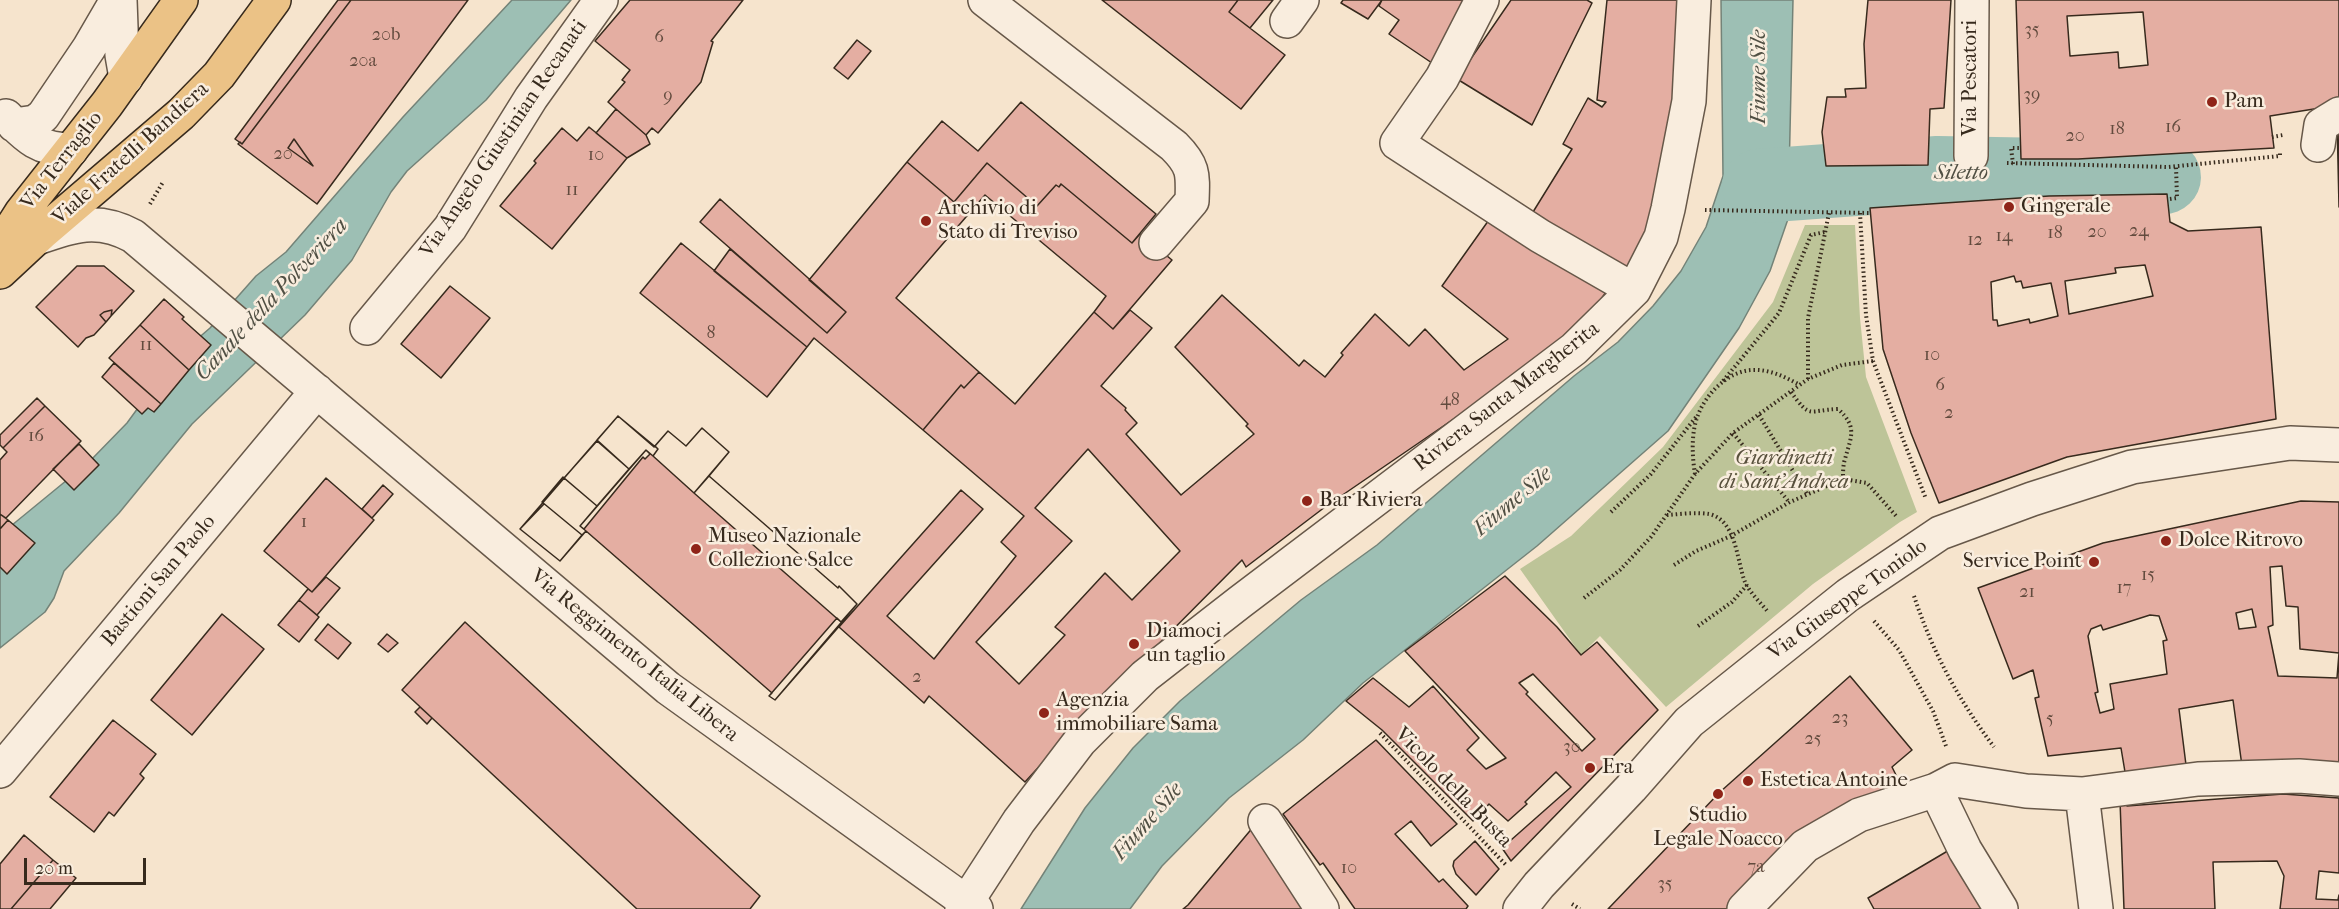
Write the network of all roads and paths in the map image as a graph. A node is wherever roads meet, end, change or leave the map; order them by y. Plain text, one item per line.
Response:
1 (119, 0) edge
2 (181, 0) edge
3 (274, 0) edge
4 (601, 0) edge
5 (985, 0) edge
6 (1482, 0) edge
7 (1694, 0) edge
8 (1972, 0) edge
9 (126, 78) junction
10 (2339, 114) edge
11 (7, 117) edge
12 (2279, 136) dead end
13 (2318, 146) dead end
14 (2021, 148) dead end
15 (71, 150) junction
16 (1971, 156) dead end
17 (2176, 166) junction
18 (2170, 200) dead end
19 (1668, 209) junction
20 (1828, 213) junction
21 (1860, 213) junction
22 (1870, 213) dead end
23 (1825, 232) junction
24 (37, 238) junction
25 (1156, 243) dead end
26 (0, 246) edge
27 (0, 272) edge
28 (1634, 290) junction
29 (367, 328) dead end
30 (1873, 362) junction
31 (1808, 379) junction
32 (1723, 381) junction
33 (308, 384) junction
34 (1800, 384) junction
35 (1791, 392) junction
36 (1759, 415) junction
37 (1697, 416) junction
38 (1733, 434) junction
39 (2339, 445) edge
40 (1695, 474) junction
41 (1843, 479) junction
42 (1807, 494) junction
43 (1790, 502) junction
44 (1611, 512) dead end
45 (1930, 539) junction
46 (1674, 565) dead end
47 (1747, 585) dead end
48 (1913, 594) dead end
49 (1584, 598) dead end
50 (1874, 620) dead end
51 (1698, 626) dead end
52 (1380, 733) dead end
53 (1984, 734) dead end
54 (1947, 749) dead end
55 (0, 771) edge
56 (2339, 778) edge
57 (1936, 790) junction
58 (2082, 794) junction
59 (1265, 821) dead end
60 (1504, 864) dead end
61 (968, 907) edge
62 (1322, 909) edge
63 (1520, 909) edge
64 (1744, 909) edge
65 (2001, 909) edge
66 (2096, 909) edge

1 - 9 street
1 - 11 street
2 - 9 main road, Via Terraglio
3 - 24 main road, Viale Fratelli Bandiera
4 - 29 street, Via Angelo Giustinian Recanati
5 - 25 street
6 - 28 street
7 - 19 street, Riviera Santa Margherita
8 - 16 street, Via Pescatori
9 - 15 main road, Via Terraglio
10 - 13 street
11 - 15 street
12 - 17 path
14 - 17 path
15 - 26 main road, Via Terraglio
17 - 18 path
19 - 20 path
19 - 28 street, Riviera Santa Margherita
20 - 21 path
20 - 23 path
21 - 22 path
21 - 30 path
23 - 31 path
23 - 32 path
24 - 27 main road, Viale Fratelli Bandiera
24 - 33 street, Via Reggimento Italia Libera
28 - 61 street, Riviera Santa Margherita
30 - 31 path
30 - 45 path
31 - 34 path
32 - 34 path
32 - 37 path
33 - 55 street, Bastioni San Paolo
33 - 61 street, Via Reggimento Italia Libera
34 - 35 path
35 - 36 path
35 - 41 path
36 - 38 path
36 - 42 path
37 - 40 path
37 - 44 path
38 - 40 path
38 - 43 path
39 - 45 street, Via Giuseppe Toniolo
40 - 49 path
41 - 42 path
41 - 45 path
42 - 43 path
43 - 46 path
45 - 63 street, Via Giuseppe Toniolo
47 - 51 path
48 - 53 path, Via Giuseppe Toniolo
50 - 54 path, Via Giuseppe Toniolo
52 - 60 path, Vicolo della Busta
56 - 58 street
57 - 58 street
57 - 64 street
57 - 65 street
58 - 66 street
59 - 62 street

